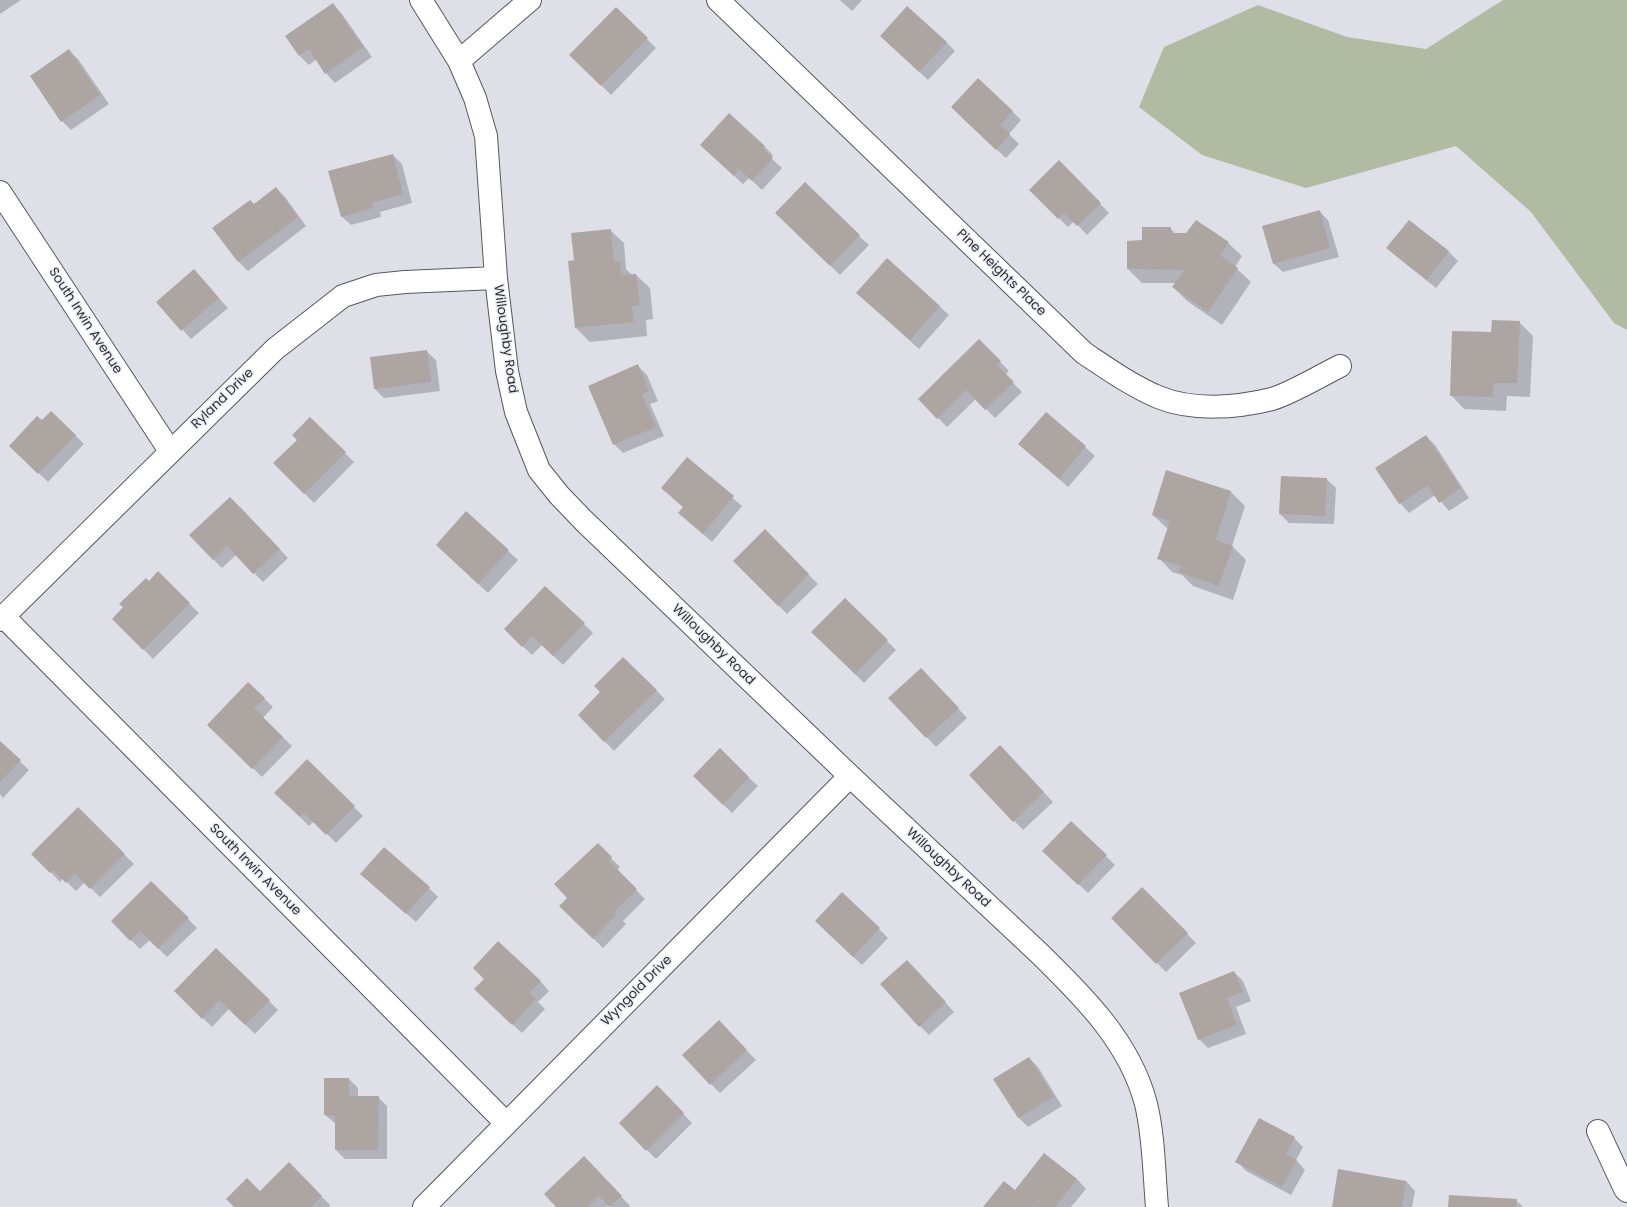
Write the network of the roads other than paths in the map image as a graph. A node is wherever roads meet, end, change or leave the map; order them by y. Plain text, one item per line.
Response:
1 (421, 0) edge
2 (530, 0) edge
3 (718, 0) edge
4 (459, 61) junction
5 (0, 192) edge
6 (496, 278) junction
7 (1340, 366) dead end
8 (170, 451) junction
9 (2, 618) edge
10 (850, 776) junction
11 (506, 1123) junction
12 (1598, 1131) dead end
13 (1627, 1191) edge
14 (424, 1207) edge
15 (1157, 1207) edge

1 - 4 street, Willoughby Road
2 - 4 street
3 - 7 street, Pine Heights Place
4 - 6 street, Willoughby Road
5 - 8 street, South Irwin Avenue
6 - 8 street, Ryland Drive
6 - 10 street, Willoughby Road
8 - 9 street, Ryland Drive
9 - 11 street, South Irwin Avenue
10 - 11 street, Wyngold Drive
10 - 15 street, Willoughby Road
11 - 14 street, Wyngold Drive
12 - 13 street

